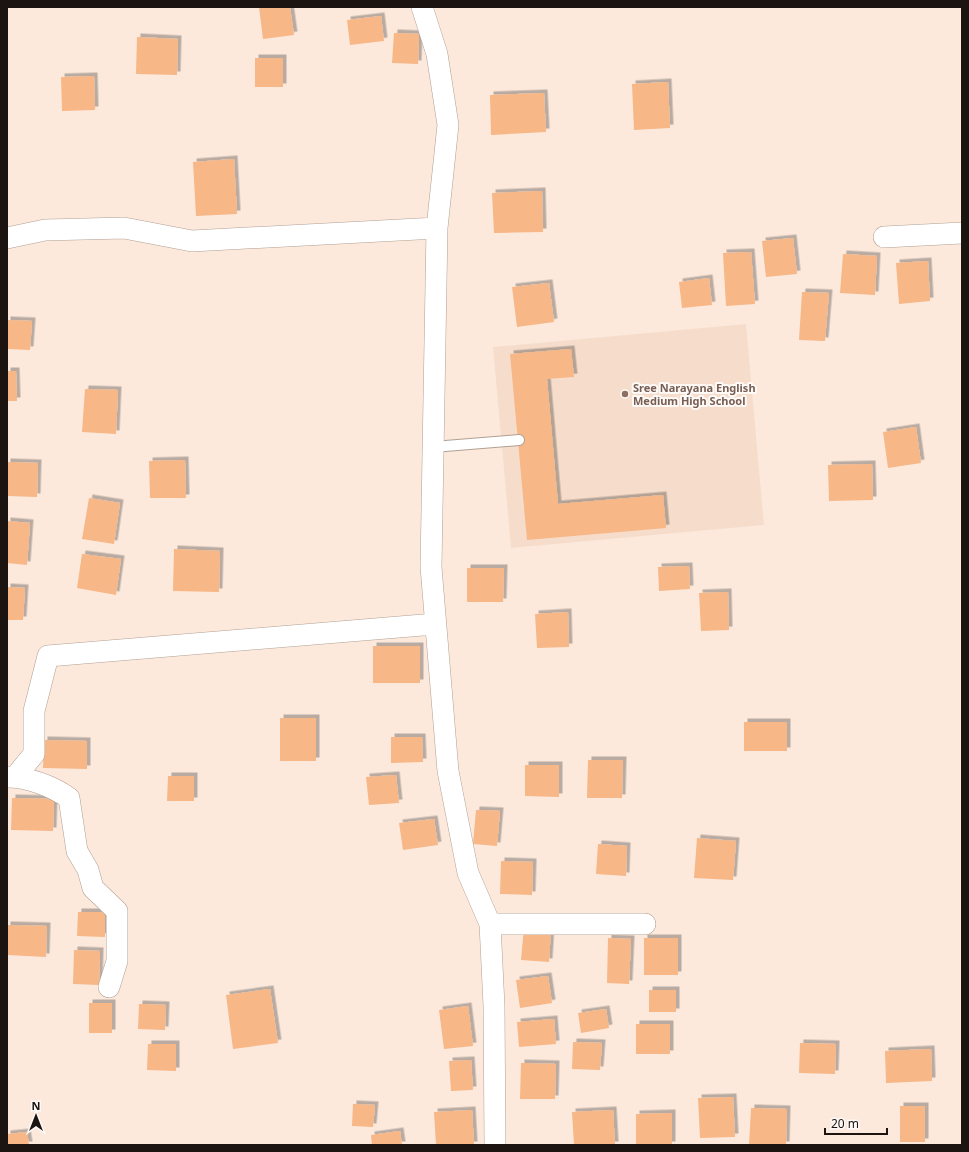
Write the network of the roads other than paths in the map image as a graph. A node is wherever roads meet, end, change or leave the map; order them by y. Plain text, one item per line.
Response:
1 (422, 7) edge
2 (437, 228) junction
3 (962, 233) edge
4 (884, 237) dead end
5 (7, 238) edge
6 (518, 440) dead end
7 (433, 447) junction
8 (435, 624) junction
9 (11, 777) edge
10 (490, 924) junction
11 (645, 924) dead end
12 (109, 987) dead end
13 (495, 1145) edge

1 - 2 street
2 - 5 street
2 - 7 street
3 - 4 street
6 - 7 lane
7 - 8 street
8 - 9 street
8 - 10 street
9 - 12 street
10 - 11 street
10 - 13 street

